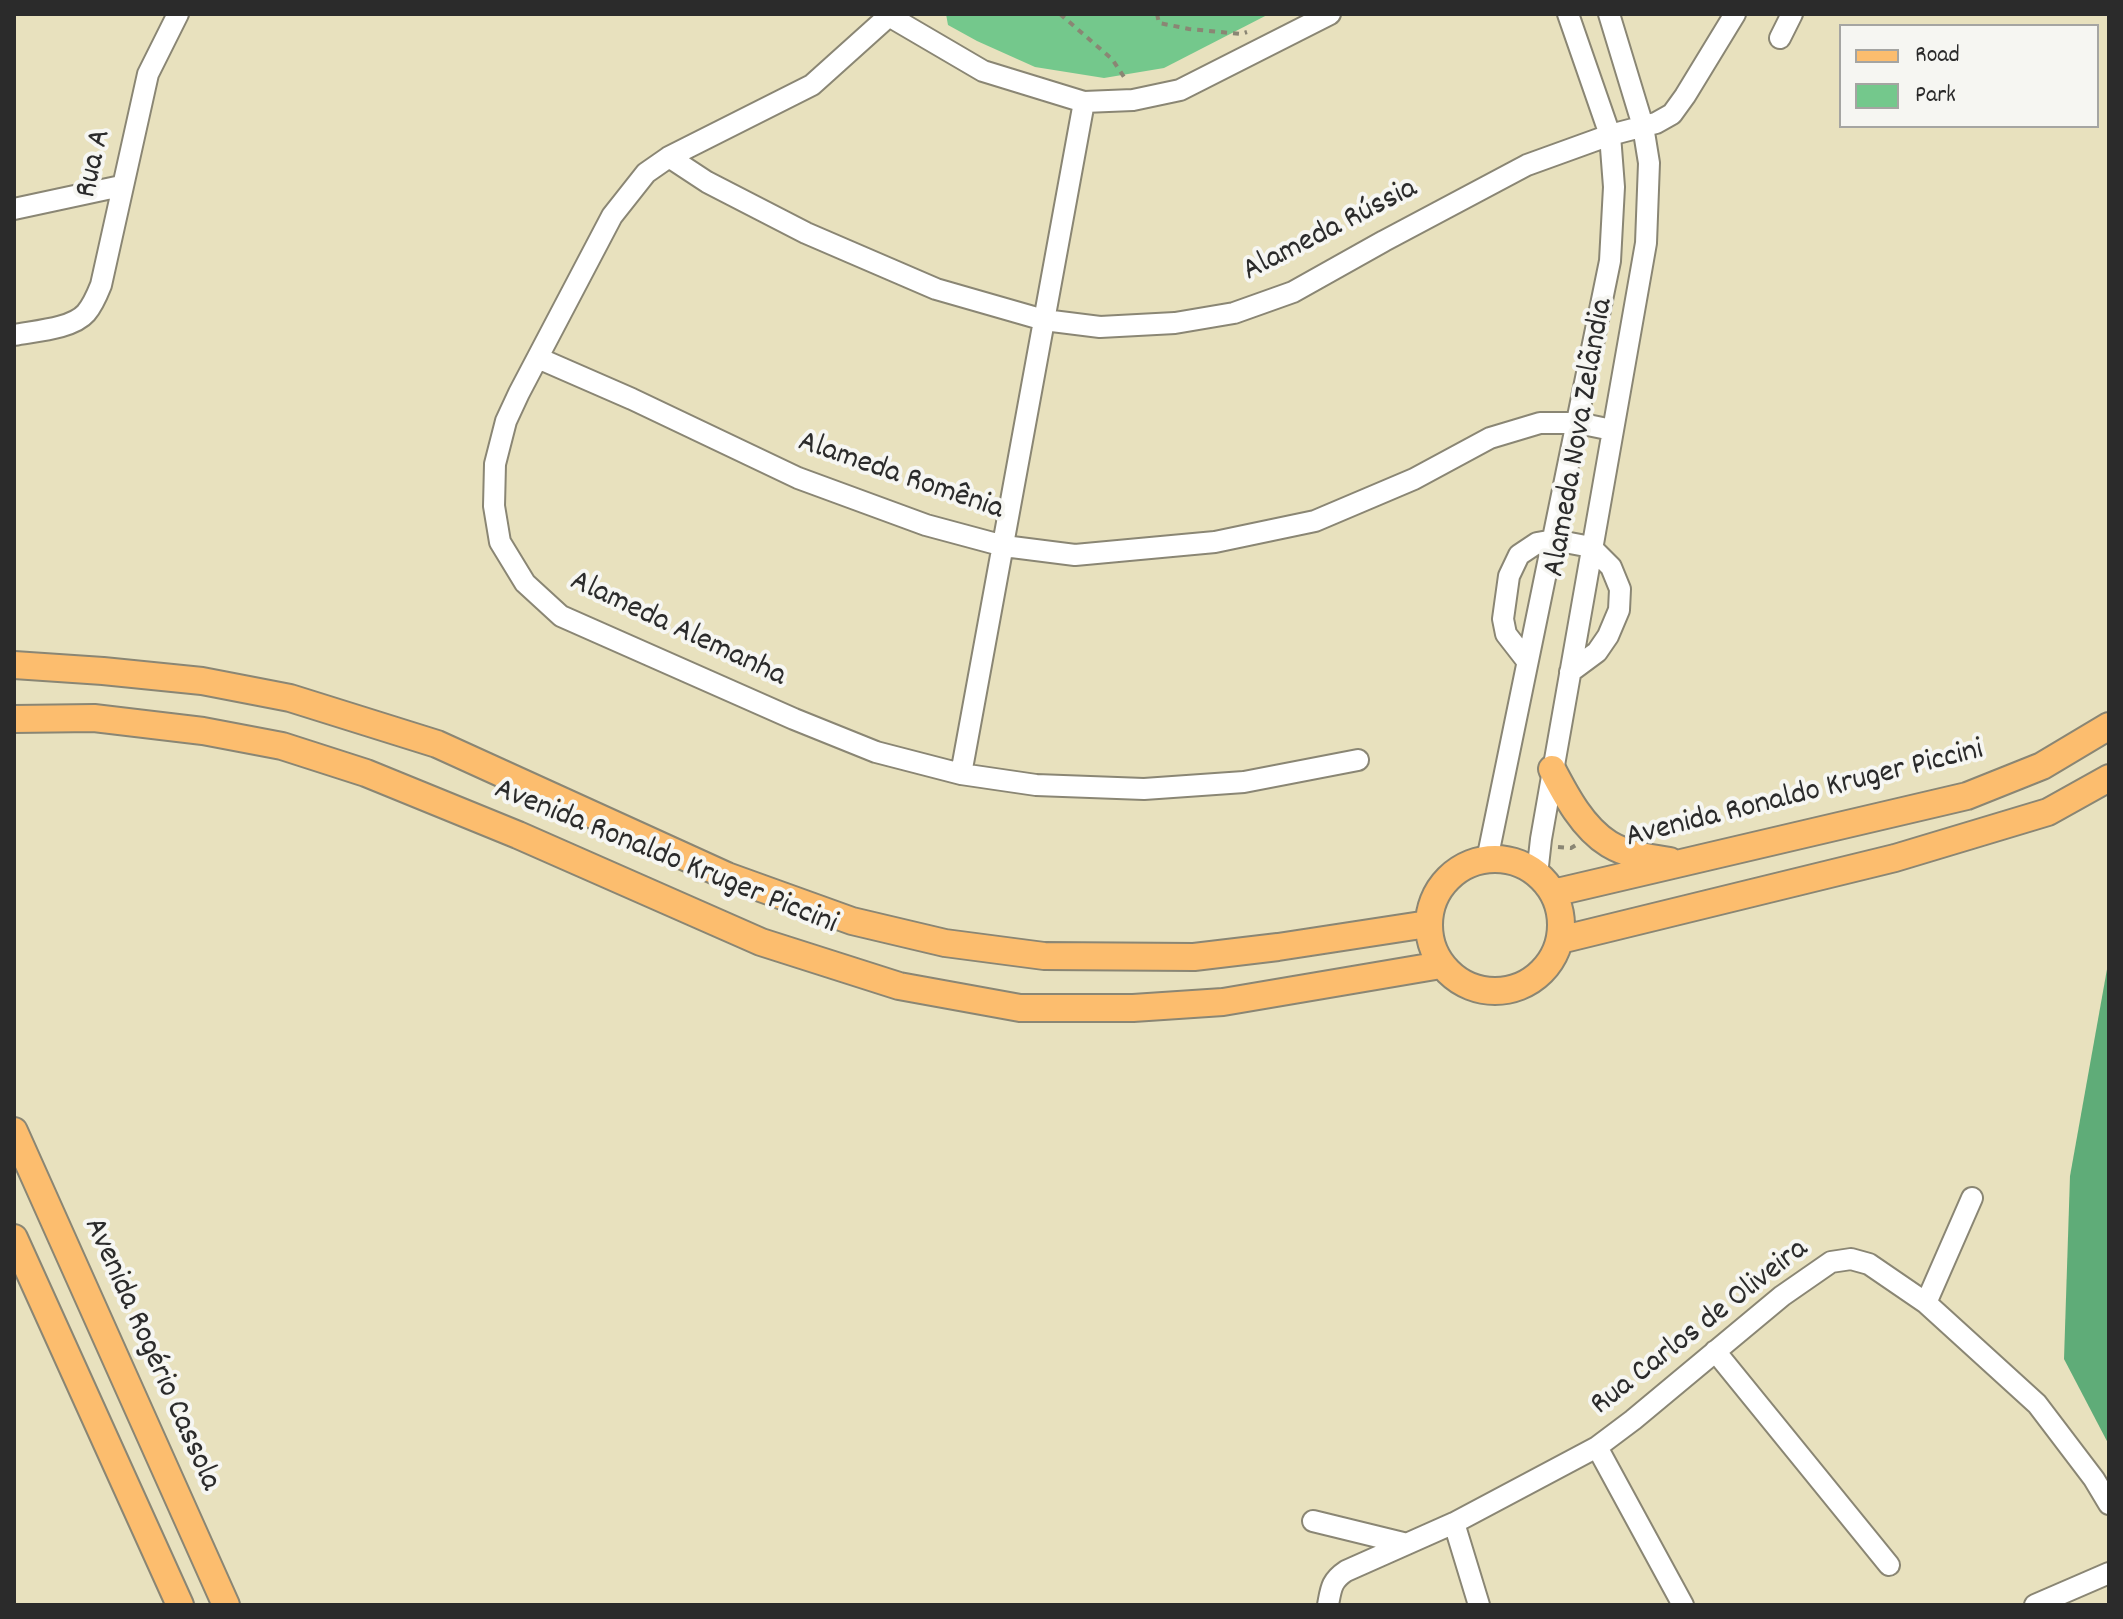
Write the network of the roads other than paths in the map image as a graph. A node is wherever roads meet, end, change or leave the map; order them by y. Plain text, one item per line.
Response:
1 (178, 14) edge
2 (1330, 14) edge
3 (1568, 14) edge
4 (1609, 14) edge
5 (1735, 14) edge
6 (1792, 14) edge
7 (890, 15) edge
8 (1780, 38) dead end
9 (1084, 102) junction
10 (1643, 126) junction
11 (1610, 135) junction
12 (669, 157) junction
13 (121, 186) junction
14 (14, 209) edge
15 (1044, 320) junction
16 (14, 335) edge
17 (538, 358) junction
18 (1578, 423) junction
19 (1612, 430) junction
20 (1554, 540) junction
21 (1004, 546) junction
22 (1591, 547) junction
23 (1527, 661) junction
24 (14, 665) edge
25 (1570, 672) junction
26 (14, 719) edge
27 (2109, 726) edge
28 (1358, 760) dead end
29 (1552, 769) junction
30 (961, 774) junction
31 (2109, 778) edge
32 (1487, 860) junction
33 (1681, 863) junction
34 (1545, 884) junction
35 (1428, 924) junction
36 (1560, 940) junction
37 (1441, 965) junction
38 (14, 1131) edge
39 (1972, 1198) dead end
40 (14, 1238) edge
41 (1926, 1303) junction
42 (1715, 1351) junction
43 (1597, 1447) junction
44 (2109, 1504) edge
45 (1313, 1521) dead end
46 (1454, 1523) junction
47 (1407, 1544) junction
48 (1889, 1565) dead end
49 (2109, 1573) edge
50 (180, 1605) edge
51 (226, 1605) edge
52 (1328, 1605) edge
53 (1479, 1605) edge
54 (1683, 1605) edge
55 (2035, 1605) edge

1 - 13 street, Rua A
2 - 9 street
3 - 11 street, Alameda Nova Zelãndia
4 - 10 street, Alameda Nova Zelãndia
5 - 10 street, Alameda Rússia
6 - 8 street
7 - 9 street
7 - 12 street, Alameda Alemanha
9 - 15 street
10 - 11 street, Alameda Rússia
10 - 19 street, Alameda Nova Zelãndia
11 - 15 street, Alameda Rússia
11 - 18 street, Alameda Nova Zelãndia
12 - 15 street, Alameda Rússia
12 - 17 street, Alameda Alemanha
13 - 14 street
13 - 16 street, Rua A
15 - 21 street
17 - 21 street, Alameda Romênia
17 - 30 street, Alameda Alemanha
18 - 19 street, Alameda Romênia
18 - 20 street, Alameda Nova Zelãndia
18 - 21 street, Alameda Romênia
19 - 22 street, Alameda Nova Zelãndia
20 - 22 street
20 - 23 street, Alameda Nova Zelãndia
20 - 23 street
21 - 30 street
22 - 25 street, Alameda Nova Zelãndia
22 - 25 street
23 - 32 street, Alameda Nova Zelãndia
24 - 35 main road, Avenida Ronaldo Kruger Piccini
25 - 29 street, Alameda Nova Zelãndia
26 - 37 main road, Avenida Ronaldo Kruger Piccini
27 - 33 main road, Avenida Ronaldo Kruger Piccini
28 - 30 street, Alameda Alemanha
29 - 33 main road
29 - 34 street, Alameda Nova Zelãndia
31 - 36 main road
32 - 34 main road
32 - 35 main road
33 - 34 main road, Avenida Ronaldo Kruger Piccini
34 - 36 main road
35 - 37 main road
36 - 37 main road
38 - 51 main road, Avenida Rogério Cassola
39 - 41 street
40 - 50 main road
41 - 42 street, Rua Carlos de Oliveira
41 - 44 street, Rua Carlos de Oliveira
42 - 43 street, Rua Carlos de Oliveira
42 - 48 street
43 - 46 street, Rua Carlos de Oliveira
43 - 54 street
45 - 47 street
46 - 47 street, Rua Carlos de Oliveira
46 - 53 street
47 - 52 street, Rua Carlos de Oliveira
49 - 55 street

